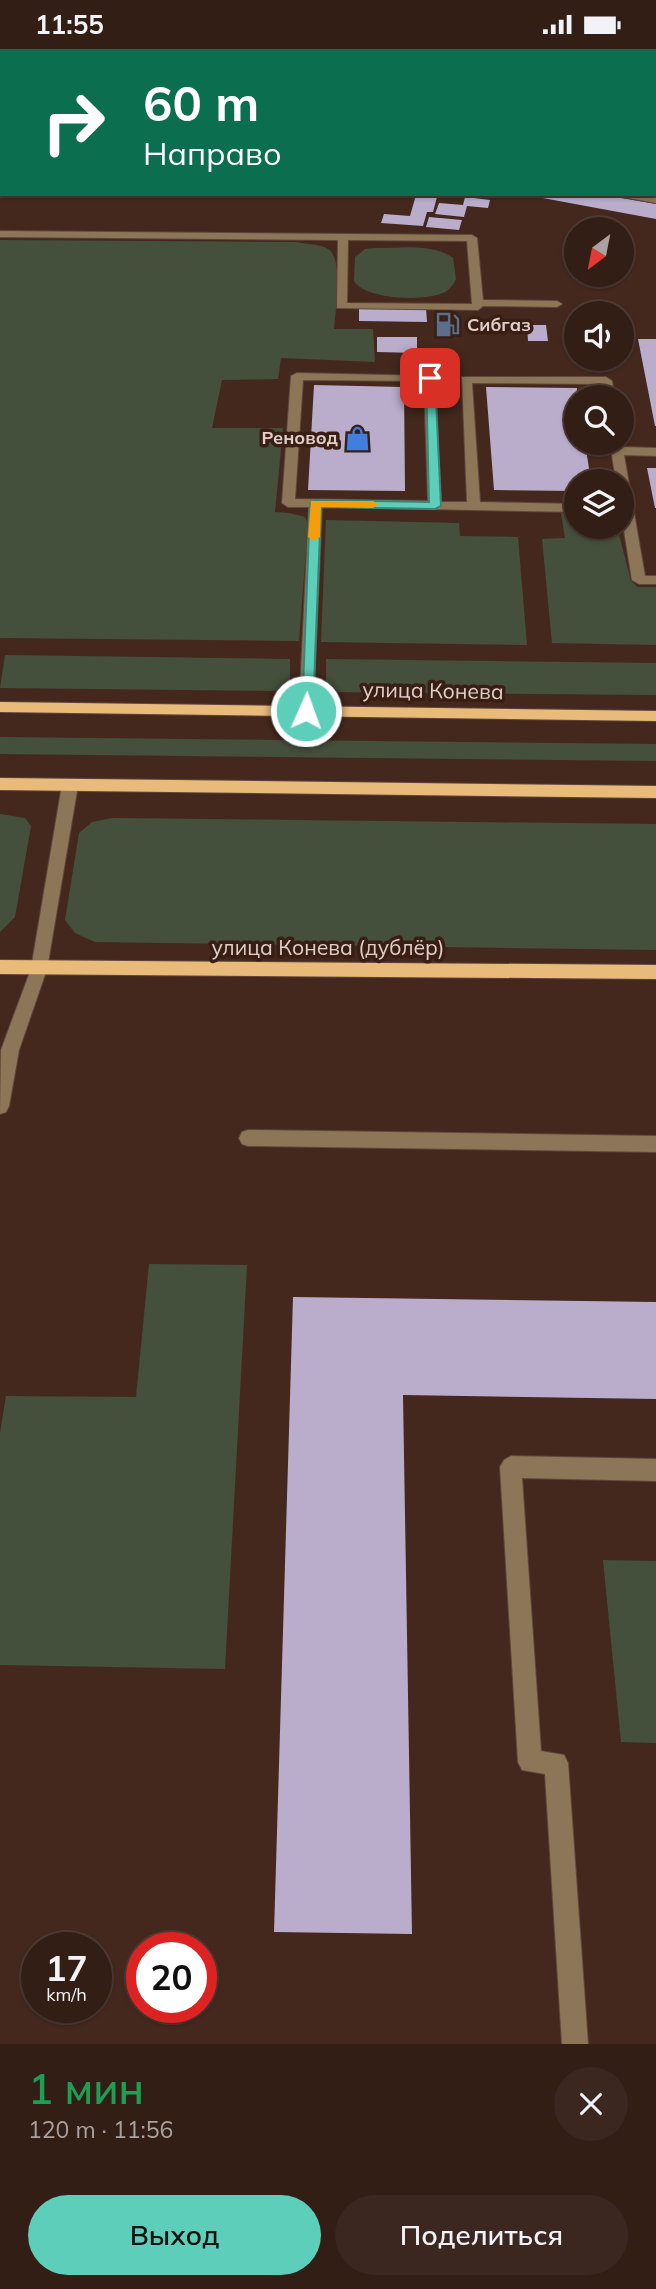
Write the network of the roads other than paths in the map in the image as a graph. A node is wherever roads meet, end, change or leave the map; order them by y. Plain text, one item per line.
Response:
1 (634, 196) edge
2 (656, 200) edge
3 (0, 234) edge
4 (344, 237) junction
5 (478, 303) junction
6 (557, 304) dead end
7 (607, 385) edge
8 (634, 449) edge
9 (656, 452) edge
10 (316, 504) junction
11 (435, 506) junction
12 (474, 506) junction
13 (564, 508) edge
14 (630, 539) edge
15 (656, 580) edge
16 (0, 708) edge
17 (306, 711) junction
18 (656, 716) edge
19 (0, 784) edge
20 (70, 785) junction
21 (656, 792) edge
22 (0, 967) edge
23 (39, 969) junction
24 (656, 972) edge
25 (0, 1106) edge
26 (248, 1138) dead end
27 (656, 1144) edge
28 (656, 1470) edge
29 (575, 2044) edge

1 - 2 street
3 - 4 street
4 - 5 street
4 - 5 street
5 - 6 street
7 - 12 street
8 - 9 street
10 - 11 street
10 - 11 street
10 - 17 street
11 - 12 street
12 - 13 street
14 - 15 street
16 - 17 main road, улица Конева
17 - 18 main road, улица Конева
19 - 20 main road
20 - 21 main road
20 - 23 street
22 - 23 main road, улица Конева (дублёр)
23 - 24 main road, улица Конева (дублёр)
23 - 25 street
26 - 27 street
28 - 29 street

